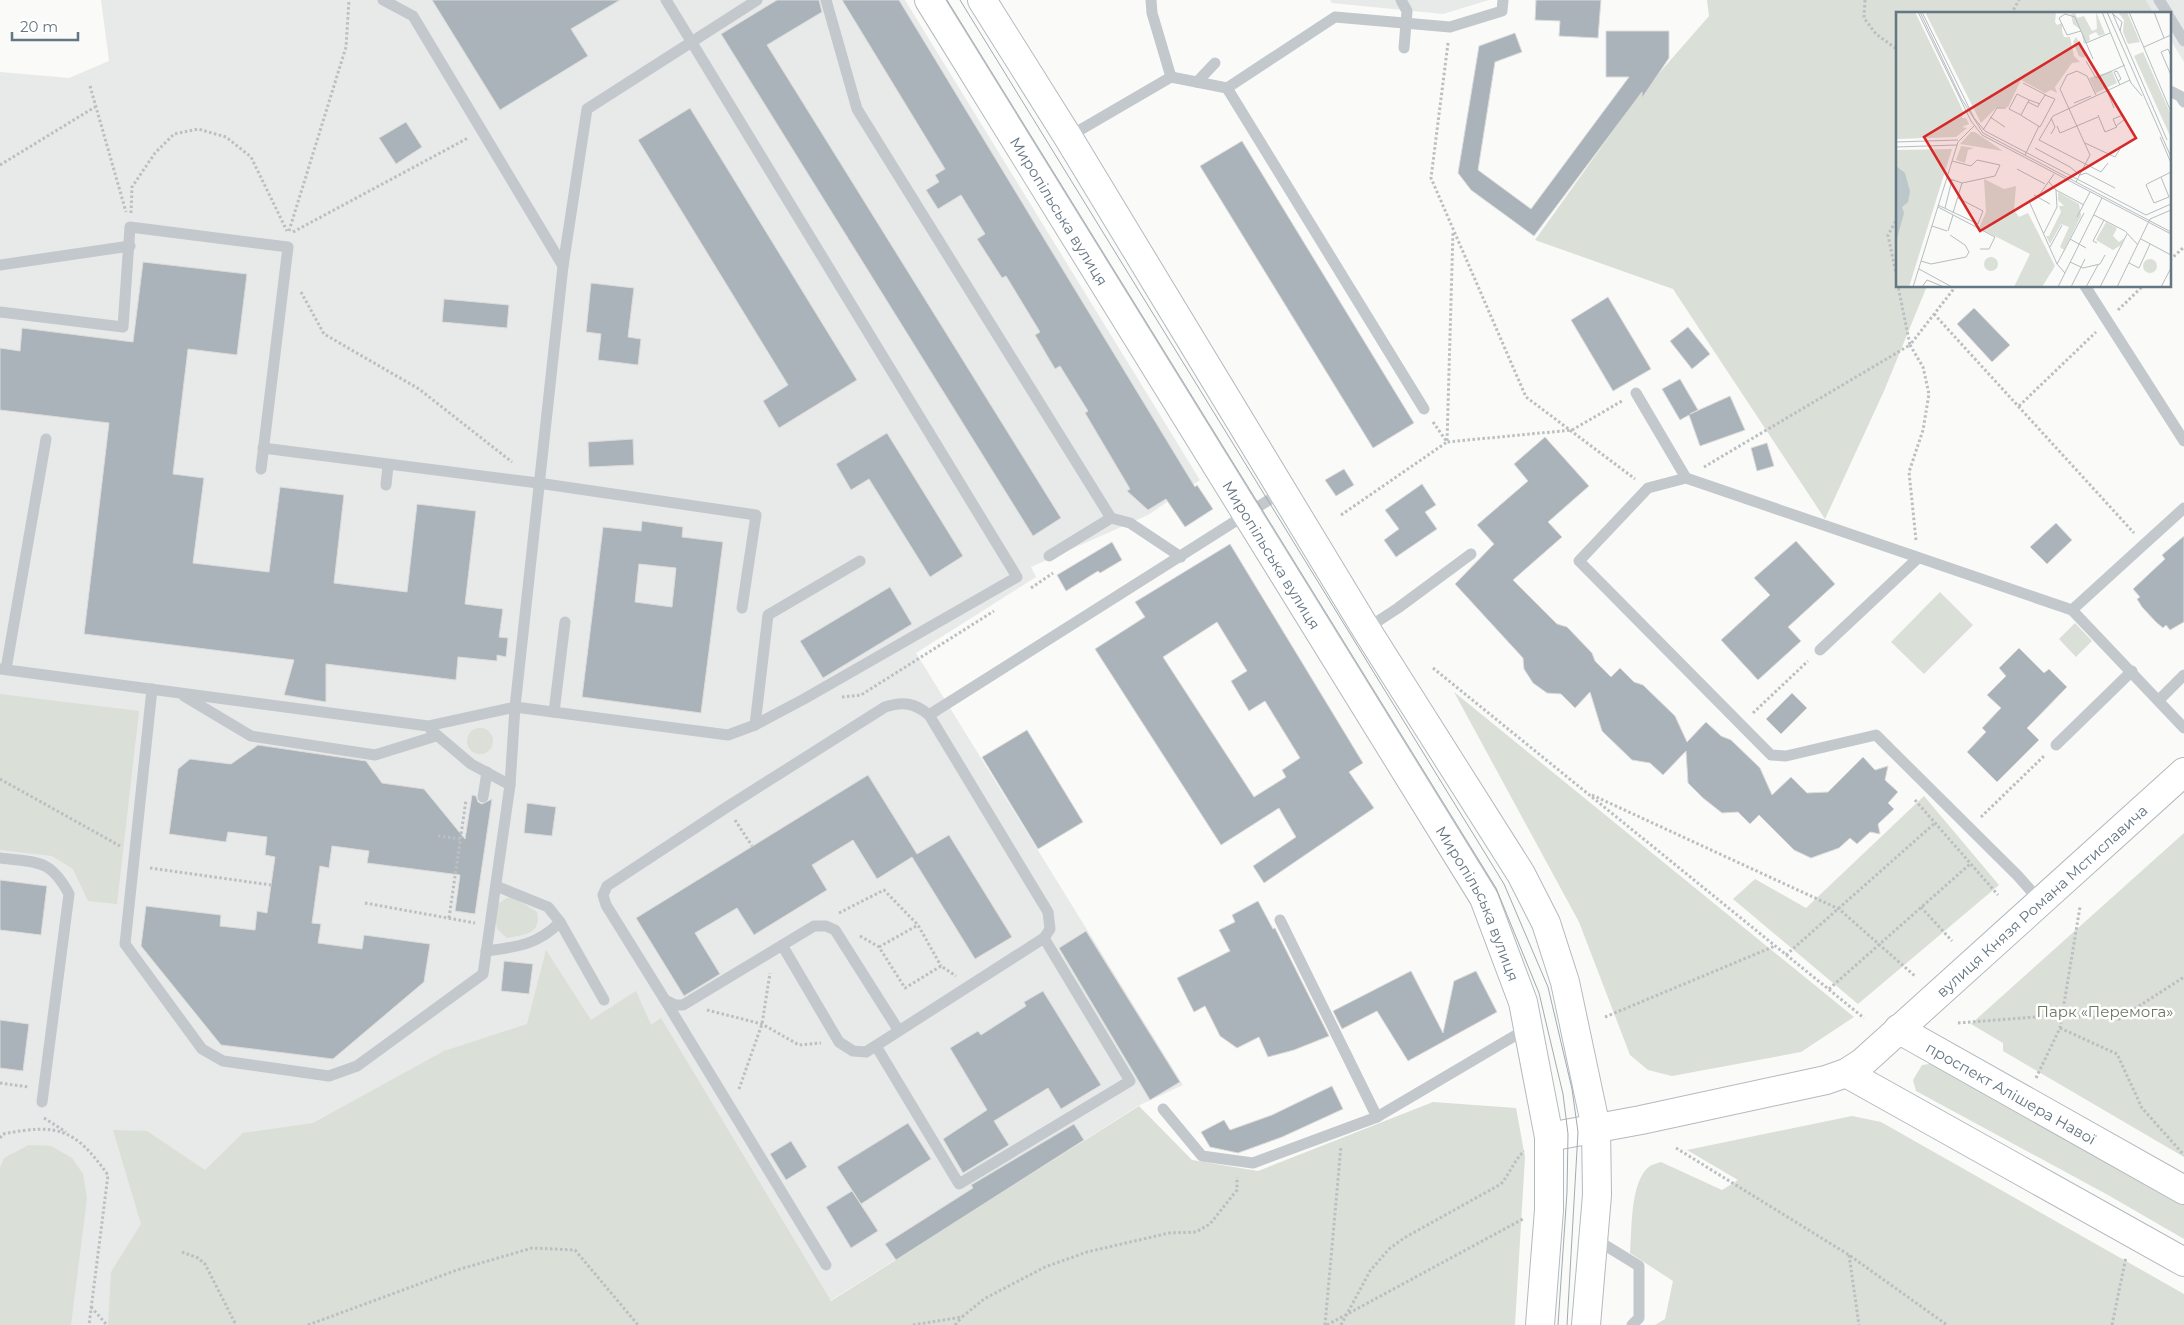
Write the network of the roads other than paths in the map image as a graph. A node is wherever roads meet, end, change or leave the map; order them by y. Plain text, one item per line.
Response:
1 (383, 0) edge
2 (666, 0) edge
3 (757, 0) edge
4 (826, 0) edge
5 (929, 0) edge
6 (982, 0) edge
7 (1151, 0) edge
8 (1401, 0) edge
9 (1504, 0) edge
10 (2159, 0) edge
11 (2167, 12) edge
12 (2172, 21) edge
13 (1406, 24) junction
14 (691, 40) junction
15 (2184, 41) edge
16 (1404, 48) dead end
17 (1215, 63) dead end
18 (1171, 77) junction
19 (1197, 82) junction
20 (1227, 88) junction
21 (2172, 91) edge
22 (2184, 102) edge
23 (1068, 137) junction
24 (130, 246) junction
25 (0, 265) edge
26 (563, 266) junction
27 (2086, 288) edge
28 (0, 312) edge
29 (1636, 393) road end
30 (1424, 410) road end
31 (46, 439) dead end
32 (2184, 441) edge
33 (263, 448) junction
34 (388, 466) junction
35 (260, 469) dead end
36 (1686, 478) junction
37 (538, 483) junction
38 (386, 485) dead end
39 (1283, 491) junction
40 (2184, 508) edge
41 (1245, 514) junction
42 (1111, 518) junction
43 (1471, 554) dead end
44 (1049, 556) dead end
45 (1181, 557) junction
46 (1918, 558) junction
47 (860, 561) dead end
48 (742, 608) dead end
49 (2072, 610) junction
50 (565, 622) dead end
51 (1366, 628) junction
52 (1820, 650) road end
53 (3, 669) edge
54 (2132, 671) junction
55 (2184, 675) edge
56 (152, 689) junction
57 (179, 693) junction
58 (2158, 700) junction
59 (515, 707) junction
60 (554, 712) junction
61 (929, 715) junction
62 (756, 725) junction
63 (2184, 728) edge
64 (432, 731) junction
65 (2056, 745) road end
66 (487, 772) junction
67 (2184, 772) edge
68 (510, 785) junction
69 (483, 797) dead end
70 (0, 858) edge
71 (496, 886) junction
72 (2040, 901) junction
73 (1280, 920) dead end
74 (560, 922) junction
75 (1044, 938) junction
76 (778, 948) junction
77 (486, 951) junction
78 (604, 1000) dead end
79 (665, 1000) junction
80 (1528, 1027) junction
81 (1898, 1029) junction
82 (899, 1031) junction
83 (876, 1046) junction
84 (1846, 1073) junction
85 (42, 1102) road end
86 (1162, 1109) dead end
87 (1377, 1117) junction
88 (1596, 1128) junction
89 (1549, 1137) junction
90 (2184, 1190) edge
91 (1593, 1237) junction
92 (2184, 1262) edge
93 (826, 1265) dead end
94 (1540, 1325) edge
95 (1586, 1325) edge
96 (1632, 1325) edge

1 - 26 lane
2 - 14 lane
3 - 14 lane
4 - 42 lane
5 - 41 street, Миропільська вулиця
6 - 23 street
7 - 18 lane
8 - 13 lane
9 - 13 lane
10 - 11 lane
12 - 15 lane
13 - 16 lane
13 - 20 lane
14 - 26 lane
14 - 62 lane
17 - 19 lane
18 - 19 lane
18 - 23 lane
19 - 20 lane
20 - 30 lane
21 - 22 lane
23 - 39 street
24 - 25 lane
24 - 28 lane
24 - 33 lane
26 - 37 lane
27 - 32 lane
29 - 36 lane
31 - 53 lane
33 - 34 lane
33 - 35 lane
34 - 37 lane
34 - 38 lane
36 - 46 lane
36 - 72 lane
37 - 48 lane
37 - 59 lane
39 - 41 lane
39 - 51 street
40 - 49 lane
41 - 45 lane
41 - 80 street, Миропільська вулиця
42 - 44 lane
42 - 45 lane
43 - 51 lane
45 - 61 lane
46 - 49 lane
46 - 52 lane
47 - 62 lane
49 - 54 lane
50 - 60 lane
51 - 88 street
53 - 56 lane
54 - 58 lane
54 - 65 lane
55 - 58 lane
56 - 57 lane
56 - 77 lane
57 - 64 lane
57 - 64 lane
58 - 63 lane
59 - 60 lane
59 - 64 lane
59 - 68 lane
60 - 62 lane
61 - 75 lane
61 - 79 lane
64 - 66 lane
66 - 68 lane
66 - 69 lane
67 - 72 street, вулиця Князя Романа Мстиславича
68 - 71 lane
70 - 85 lane
71 - 74 lane
71 - 77 lane
72 - 81 street, вулиця Князя Романа Мстиславича
73 - 87 lane
74 - 77 lane
74 - 78 lane
75 - 82 lane
75 - 83 lane
76 - 79 lane
76 - 82 lane
76 - 83 lane
79 - 93 lane
80 - 87 lane
80 - 89 street, Миропільська вулиця
81 - 84 street
81 - 90 street, проспект Алішера Навої
82 - 83 lane
84 - 88 street
84 - 92 street
86 - 87 lane
88 - 89 street
88 - 91 street
89 - 94 street, Миропільська вулиця
91 - 95 street
91 - 96 lane

